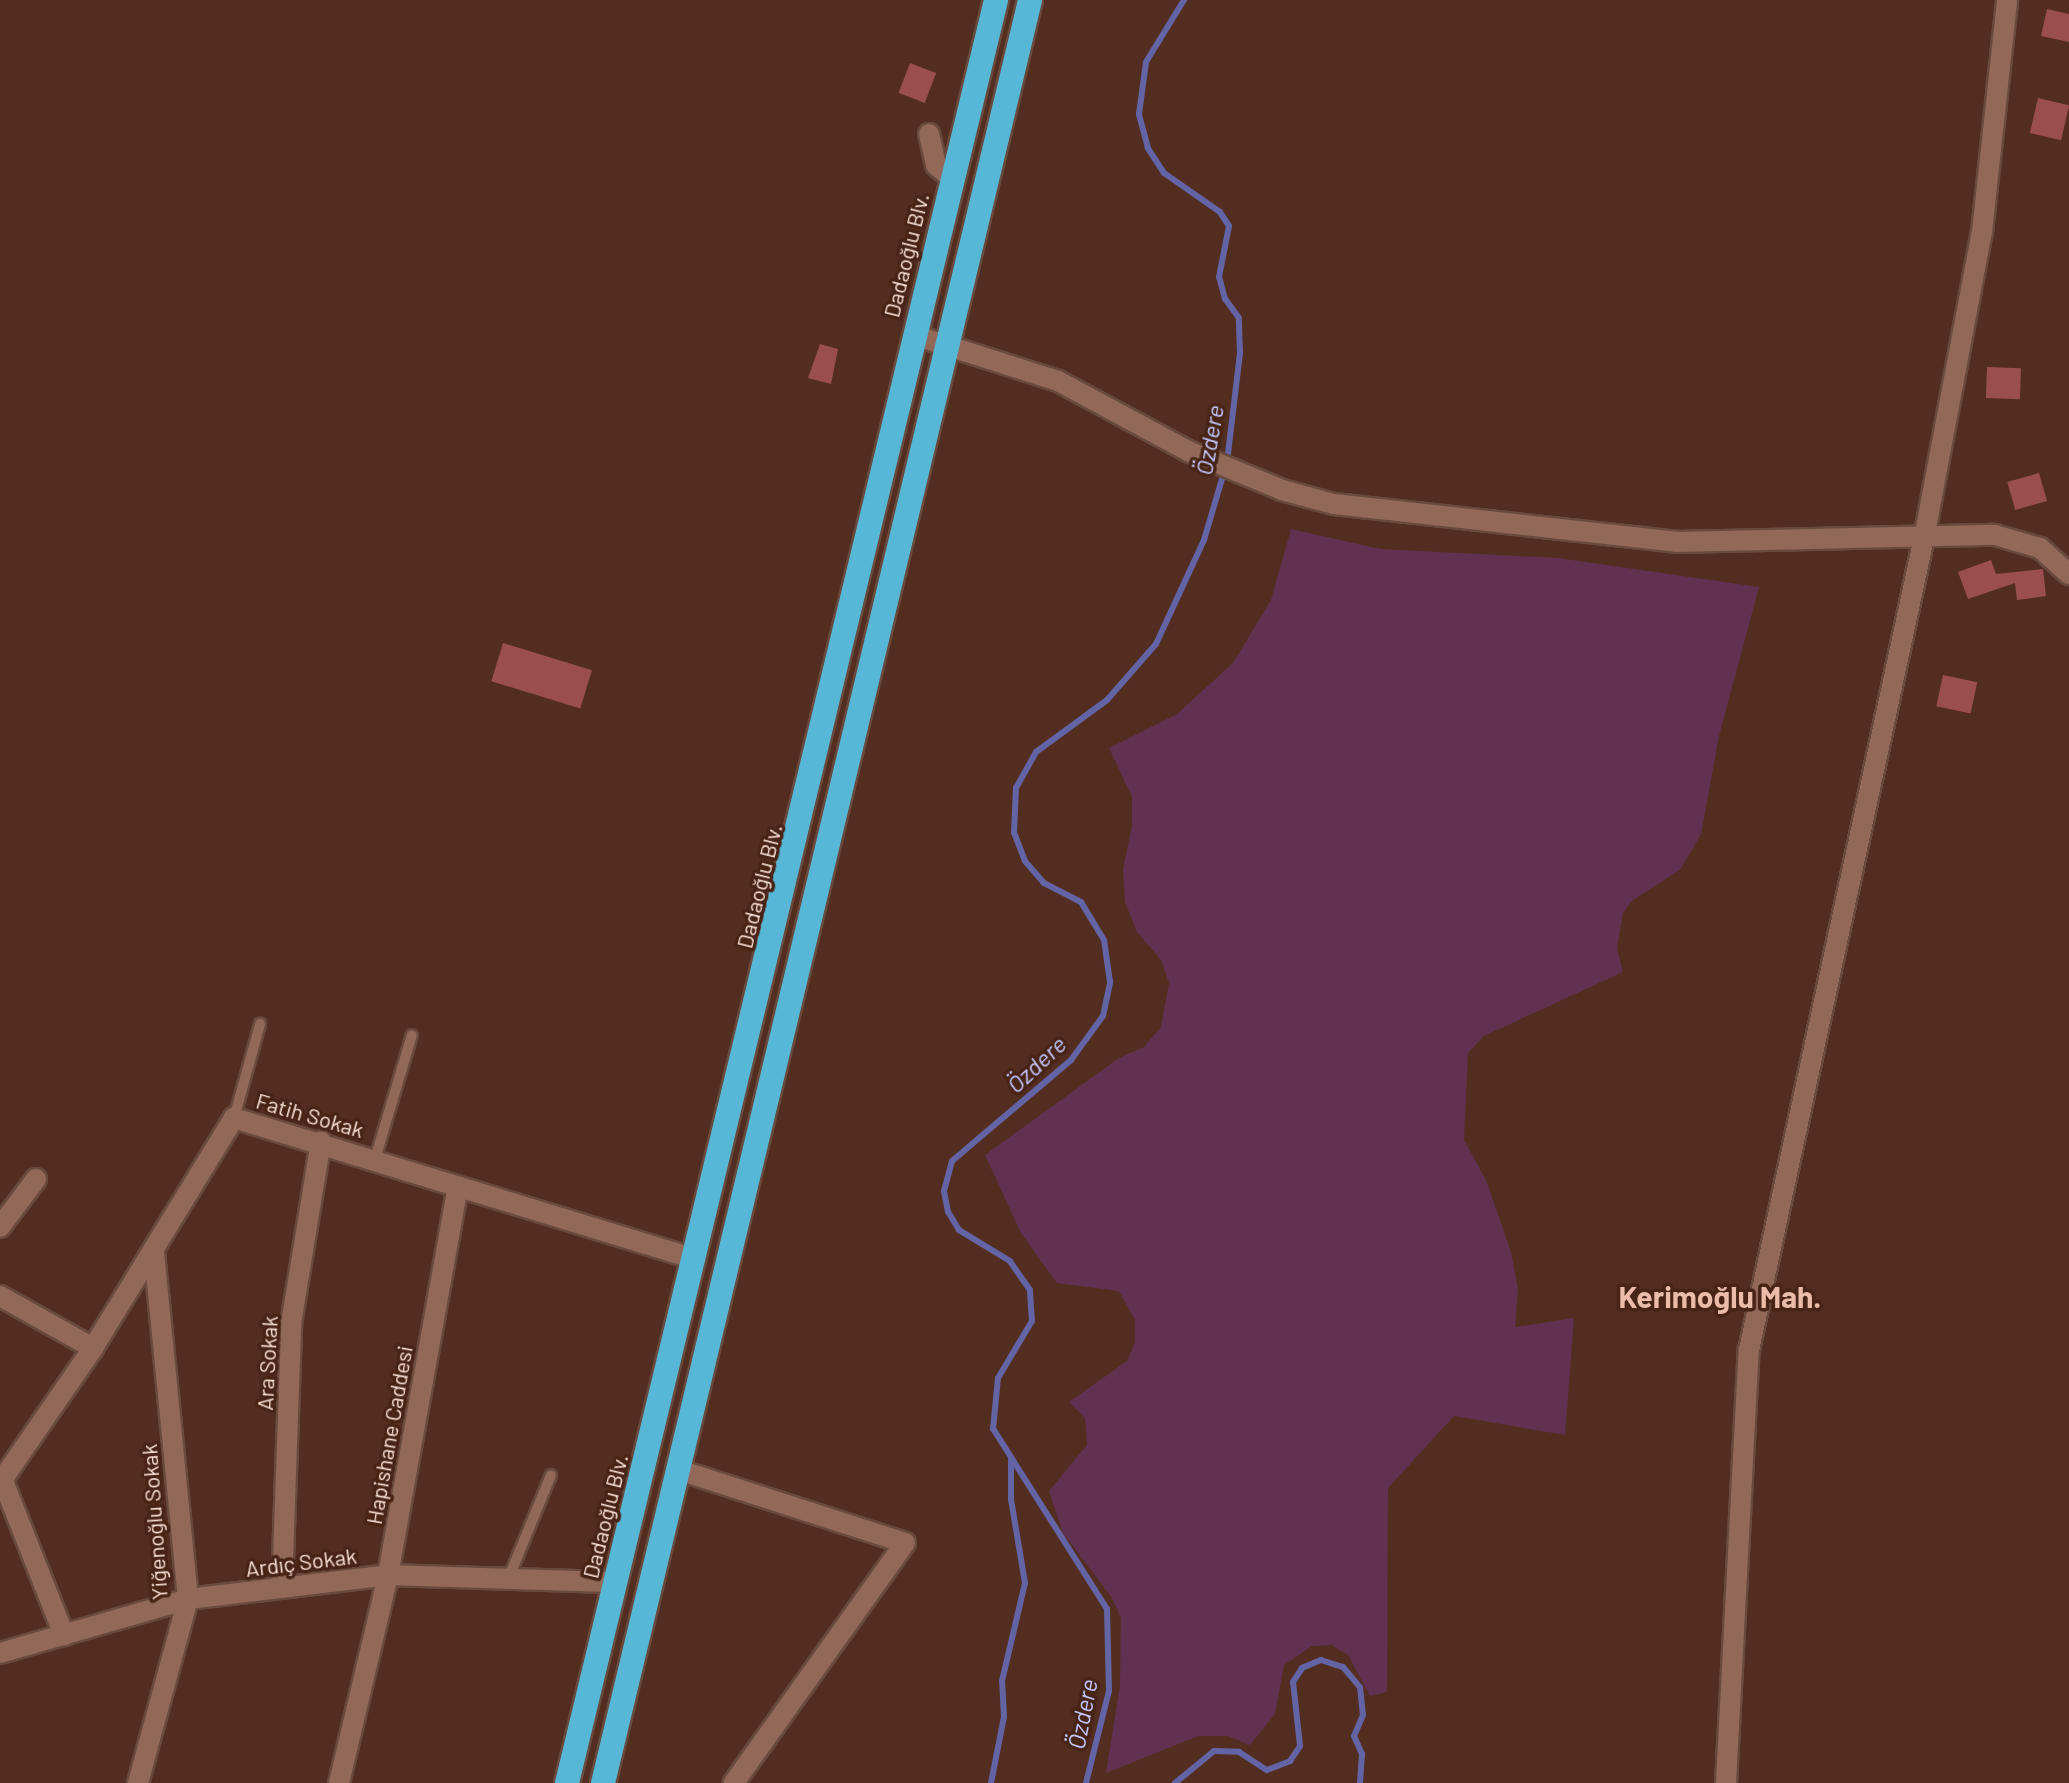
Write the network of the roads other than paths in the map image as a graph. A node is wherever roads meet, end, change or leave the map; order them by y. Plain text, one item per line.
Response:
1 (996, 0) edge
2 (1030, 0) edge
3 (2007, 0) edge
4 (929, 134) dead end
5 (952, 179) junction
6 (914, 335) junction
7 (947, 343) junction
8 (1924, 538) junction
9 (2065, 563) edge
10 (260, 1024) dead end
11 (412, 1035) dead end
12 (234, 1118) junction
13 (321, 1141) junction
14 (375, 1159) junction
15 (36, 1179) dead end
16 (458, 1187) junction
17 (0, 1227) edge
18 (154, 1253) junction
19 (695, 1259) junction
20 (0, 1296) edge
21 (93, 1348) junction
22 (679, 1470) junction
23 (551, 1475) dead end
24 (1, 1482) edge
25 (388, 1575) junction
26 (509, 1577) junction
27 (616, 1582) junction
28 (282, 1588) junction
29 (188, 1599) junction
30 (64, 1635) junction
31 (0, 1653) edge
32 (138, 1783) edge
33 (339, 1783) edge
34 (567, 1783) edge
35 (603, 1783) edge
36 (734, 1783) edge
37 (1726, 1783) edge

1 - 5 highway, Dadaoğlu Blv.
2 - 7 highway
3 - 8 street
4 - 5 street
5 - 6 highway, Dadaoğlu Blv.
6 - 7 street
6 - 19 highway, Dadaoğlu Blv.
7 - 8 street
7 - 22 highway
8 - 9 street
8 - 37 street
10 - 12 lane
11 - 14 lane
12 - 13 street, Fatih Sokak
12 - 18 street, Fatih Sokak
13 - 14 street, Fatih Sokak
13 - 28 street, Ara Sokak
14 - 16 street, Fatih Sokak
15 - 17 street
16 - 19 street, Fatih Sokak
16 - 25 street, Hapishane Caddesi
18 - 21 street, Fatih Sokak
18 - 29 street, Yiğenoğlu Sokak
19 - 27 highway, Dadaoğlu Blv.
20 - 21 street
21 - 24 street, Fatih Sokak
22 - 35 highway
22 - 36 street
23 - 26 lane
24 - 30 street
25 - 26 street, Ardıç Sokak
25 - 28 street, Ardıç Sokak
25 - 33 street, Hapishane Caddesi
26 - 27 street, Ardıç Sokak
27 - 34 highway, Dadaoğlu Blv.
28 - 29 street, Ardıç Sokak
29 - 30 street, Ardıç Sokak
29 - 32 street, Yiğenoğlu Sokak
30 - 31 street, Ardıç Sokak

